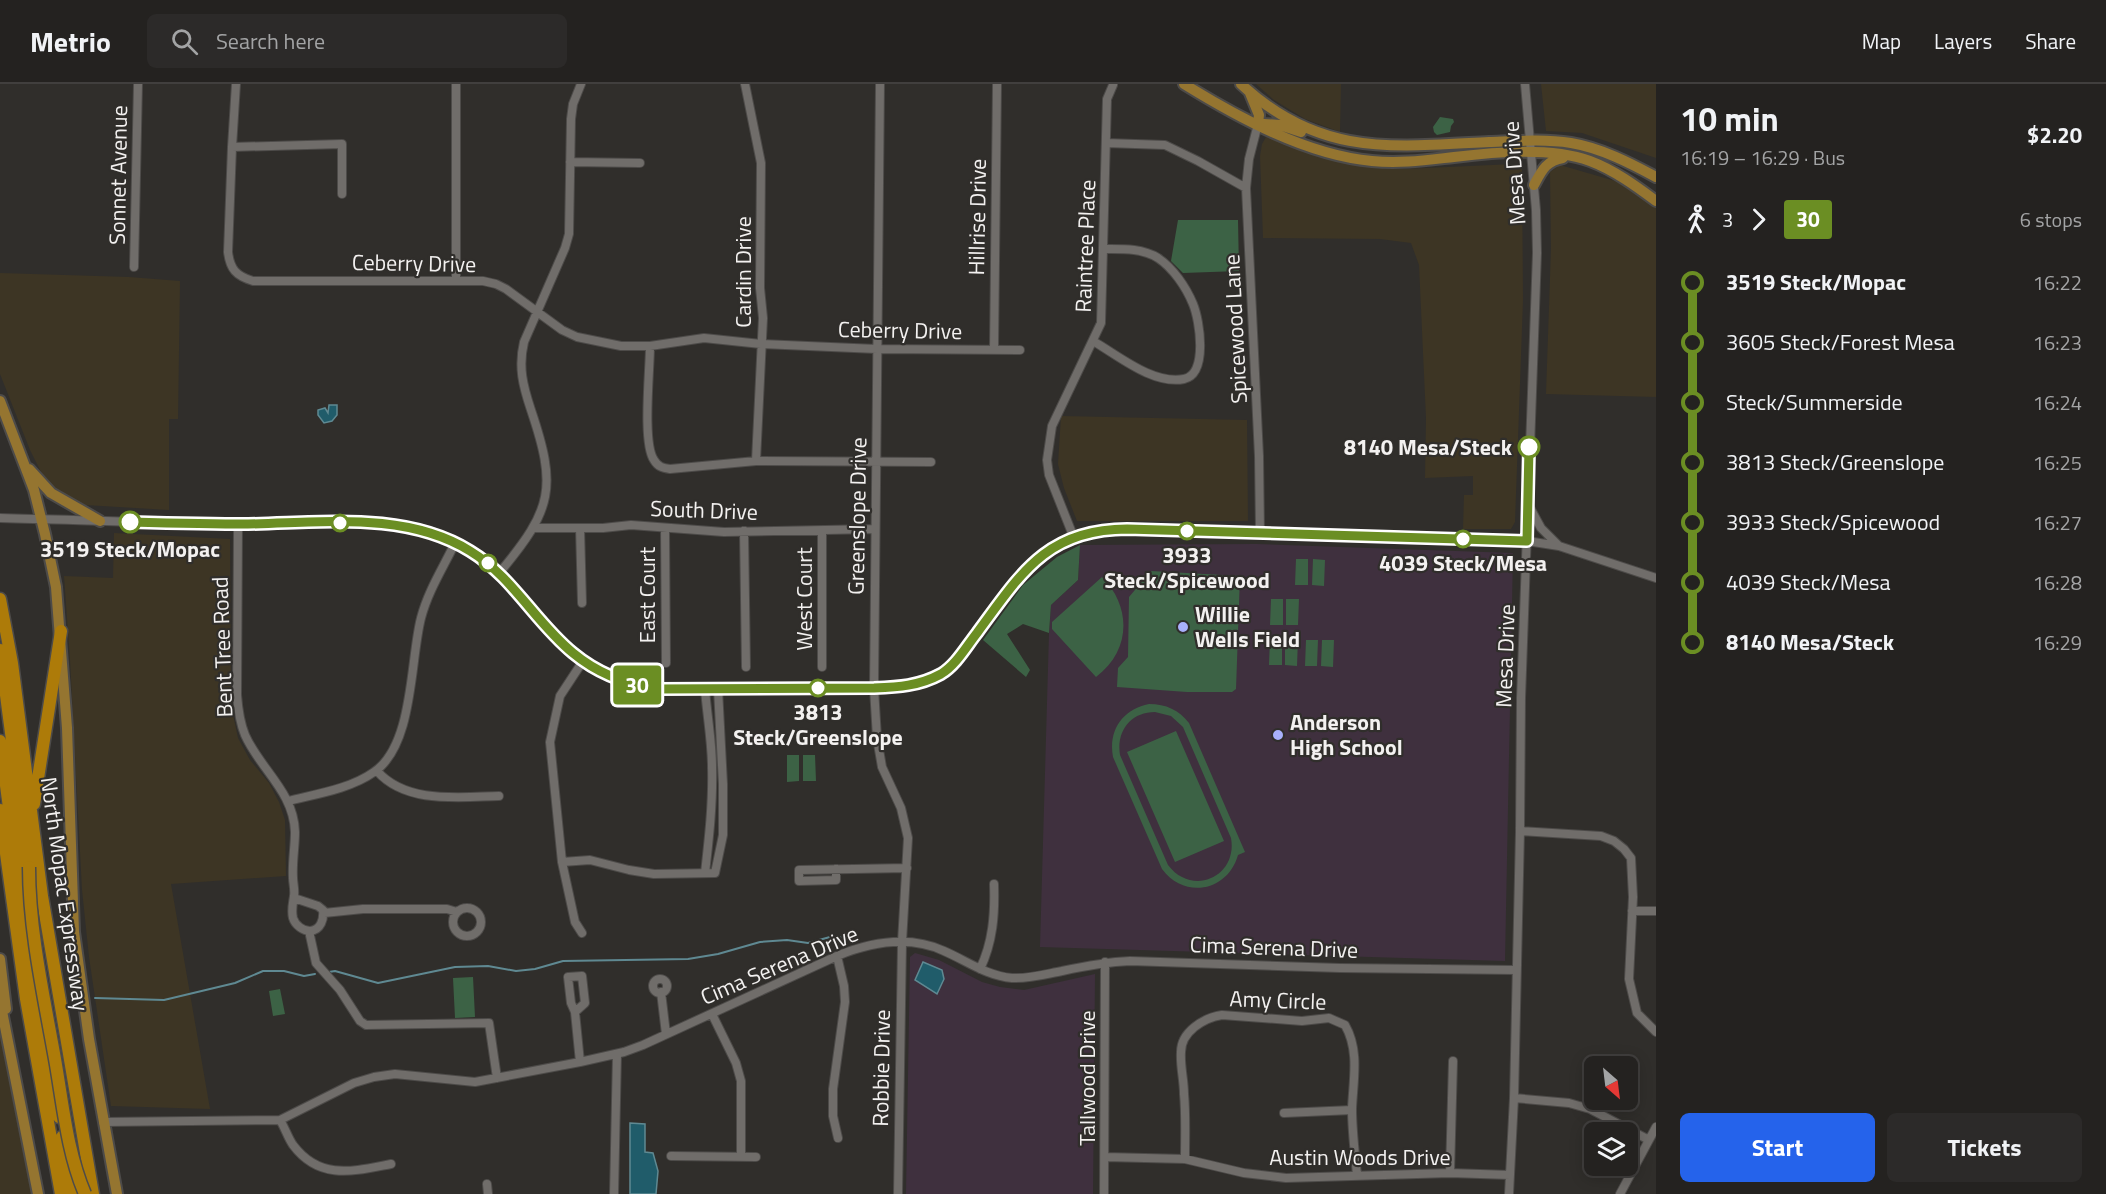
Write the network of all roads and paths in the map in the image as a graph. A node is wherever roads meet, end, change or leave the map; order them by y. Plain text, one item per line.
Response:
1 (138, 84) edge
2 (236, 84) edge
3 (456, 84) edge
4 (581, 84) edge
5 (745, 84) edge
6 (880, 84) edge
7 (997, 84) edge
8 (1184, 84) edge
9 (1525, 84) edge
10 (1113, 85) edge
11 (1245, 88) edge
12 (1272, 109) junction
13 (1258, 124) junction
14 (1331, 137) junction
15 (1531, 140) junction
16 (1106, 143) junction
17 (232, 147) junction
18 (1532, 153) junction
19 (1572, 157) junction
20 (570, 162) junction
21 (640, 163) dead end
22 (1656, 177) edge
23 (1534, 185) junction
24 (1246, 188) junction
25 (342, 194) dead end
26 (1656, 201) edge
27 (1104, 249) junction
28 (134, 267) dead end
29 (456, 280) junction
30 (537, 311) junction
31 (1093, 341) junction
32 (761, 344) junction
33 (650, 346) junction
34 (876, 349) junction
35 (994, 350) junction
36 (1020, 350) dead end
37 (0, 401) edge
38 (23, 461) junction
39 (756, 461) junction
40 (877, 461) junction
41 (931, 462) dead end
42 (1527, 504) junction
43 (0, 518) edge
44 (42, 519) junction
45 (100, 522) junction
46 (238, 524) junction
47 (533, 528) junction
48 (580, 528) junction
49 (665, 528) junction
50 (874, 529) junction
51 (744, 531) junction
52 (822, 531) junction
53 (1260, 534) junction
54 (1074, 538) junction
55 (1527, 541) junction
56 (454, 543) junction
57 (1559, 546) junction
58 (500, 572) junction
59 (1656, 578) edge
60 (0, 599) edge
61 (582, 603) dead end
62 (61, 631) junction
63 (0, 650) edge
64 (583, 661) junction
65 (666, 663) dead end
66 (746, 667) dead end
67 (822, 668) dead end
68 (874, 688) junction
69 (705, 689) junction
70 (718, 689) junction
71 (0, 741) edge
72 (377, 771) junction
73 (499, 796) dead end
74 (288, 801) junction
75 (0, 810) edge
76 (32, 817) junction
77 (1520, 831) junction
78 (562, 862) junction
79 (23, 868) junction
80 (907, 868) junction
81 (836, 869) junction
82 (705, 873) junction
83 (994, 884) dead end
84 (294, 898) junction
85 (1632, 911) junction
86 (1656, 911) edge
87 (457, 912) dead end
88 (324, 913) junction
89 (582, 933) dead end
90 (310, 934) junction
91 (902, 942) junction
92 (837, 956) junction
93 (0, 959) edge
94 (1105, 962) junction
95 (980, 969) junction
96 (1516, 970) junction
97 (661, 992) dead end
98 (0, 1001) edge
99 (575, 1012) dead end
100 (712, 1014) junction
101 (6, 1027) junction
102 (1656, 1032) edge
103 (666, 1034) junction
104 (617, 1054) junction
105 (1453, 1061) dead end
106 (580, 1062) junction
107 (497, 1078) junction
108 (1514, 1098) junction
109 (1352, 1110) junction
110 (1284, 1113) dead end
111 (280, 1120) junction
112 (104, 1122) junction
113 (1656, 1127) edge
114 (838, 1138) dead end
115 (1648, 1140) junction
116 (671, 1156) dead end
117 (741, 1157) junction
118 (756, 1157) dead end
119 (1105, 1158) junction
120 (1185, 1159) junction
121 (392, 1164) dead end
122 (1450, 1173) junction
123 (1510, 1175) junction
124 (1357, 1176) junction
125 (487, 1184) dead end
126 (38, 1194) edge
127 (61, 1194) edge
128 (73, 1194) edge
129 (83, 1194) edge
130 (93, 1194) edge
131 (117, 1194) edge
132 (488, 1194) edge
133 (614, 1194) edge
134 (898, 1194) edge
135 (1104, 1194) edge
136 (1509, 1194) edge
137 (1620, 1194) edge

1 - 28 street, Sonnet Avenue
2 - 17 street, Ceberry Drive
3 - 29 street
4 - 20 street
5 - 32 street, Cardin Drive
6 - 34 street, Greenslope Drive
7 - 35 street, Hillrise Drive
8 - 13 main road
9 - 15 street, Mesa Drive
10 - 16 street, Raintree Place
11 - 12 main road
11 - 13 main road
12 - 13 main road
12 - 14 main road
13 - 14 main road
13 - 18 main road
13 - 24 street, Spicewood Lane
14 - 15 main road
15 - 18 street, Mesa Drive
15 - 22 main road
16 - 24 street
16 - 27 street, Raintree Place
17 - 25 street
17 - 29 street, Ceberry Drive
18 - 19 main road
18 - 23 street, Mesa Drive
19 - 23 main road
19 - 26 main road
20 - 21 street
20 - 30 street
23 - 42 street, Mesa Drive
24 - 53 street, Spicewood Lane
27 - 31 street, Raintree Place
27 - 31 street
29 - 30 street, Ceberry Drive
30 - 33 street, Ceberry Drive
30 - 47 street
31 - 54 street, Raintree Place
32 - 33 street, Ceberry Drive
32 - 34 street, Ceberry Drive
32 - 39 street, Cardin Drive
33 - 39 street
34 - 35 street, Ceberry Drive
34 - 40 street, Greenslope Drive
35 - 36 street, Ceberry Drive
37 - 38 main road
38 - 44 main road
38 - 45 main road
39 - 40 street
40 - 41 street
40 - 50 street, Greenslope Drive
42 - 55 street, Mesa Drive
42 - 57 street
43 - 44 street
44 - 45 street
44 - 62 main road
45 - 46 street
46 - 56 street
46 - 74 street, Bent Tree Road
47 - 48 street, South Drive
47 - 58 street
48 - 49 street, South Drive
48 - 61 street
49 - 51 street, South Drive
49 - 65 street, East Court
50 - 52 street, South Drive
50 - 68 street, Greenslope Drive
51 - 52 street, South Drive
51 - 66 street
52 - 67 street, West Court
53 - 54 street
53 - 55 street
54 - 68 street
55 - 57 street
55 - 77 street, Mesa Drive
56 - 58 street
56 - 72 street
57 - 59 street
58 - 64 street
60 - 76 highway, North Mopac Expressway
62 - 76 highway
62 - 112 main road
63 - 79 highway
64 - 69 street
64 - 78 street
68 - 70 street
68 - 80 street, Greenslope Drive
69 - 70 street
69 - 82 street
70 - 82 street
71 - 79 highway
72 - 73 street
72 - 74 street
74 - 84 street, Bent Tree Road
75 - 127 highway
76 - 130 highway, North Mopac Expressway
77 - 85 street
77 - 96 street, Mesa Drive
78 - 82 street
78 - 89 street
79 - 128 highway
79 - 129 highway, bridge
80 - 81 street
80 - 91 street, Greenslope Drive
81 - 81 street
83 - 95 street
84 - 88 street
84 - 90 street, Bent Tree Road
85 - 86 street
85 - 102 street
87 - 88 street
88 - 90 street
90 - 107 street
91 - 92 street, Cima Serena Drive
91 - 95 street, Cima Serena Drive
91 - 134 street, Robbie Drive
92 - 100 street, Cima Serena Drive
92 - 114 street
93 - 101 main road
94 - 95 street, Cima Serena Drive
94 - 96 street, Cima Serena Drive
94 - 119 street, Tallwood Drive
96 - 108 street, Mesa Drive
97 - 103 street
98 - 101 main road
99 - 106 street
100 - 103 street, Cima Serena Drive
100 - 117 street
101 - 126 main road
103 - 104 street, Cima Serena Drive
104 - 106 street, Cima Serena Drive
104 - 133 street
105 - 122 street
106 - 107 street, Cima Serena Drive
107 - 111 street, Cima Serena Drive
108 - 115 street
108 - 123 street, Mesa Drive
109 - 110 street
109 - 120 street, Amy Circle
109 - 124 street, Amy Circle
111 - 112 street, Cima Serena Drive
111 - 121 street
112 - 131 main road
113 - 115 street
115 - 137 street
116 - 117 street
117 - 118 street
119 - 120 street, Austin Woods Drive
119 - 135 street, Tallwood Drive
120 - 124 street, Austin Woods Drive
122 - 123 street, Austin Woods Drive
122 - 124 street, Austin Woods Drive
123 - 136 street, Mesa Drive
125 - 132 street

